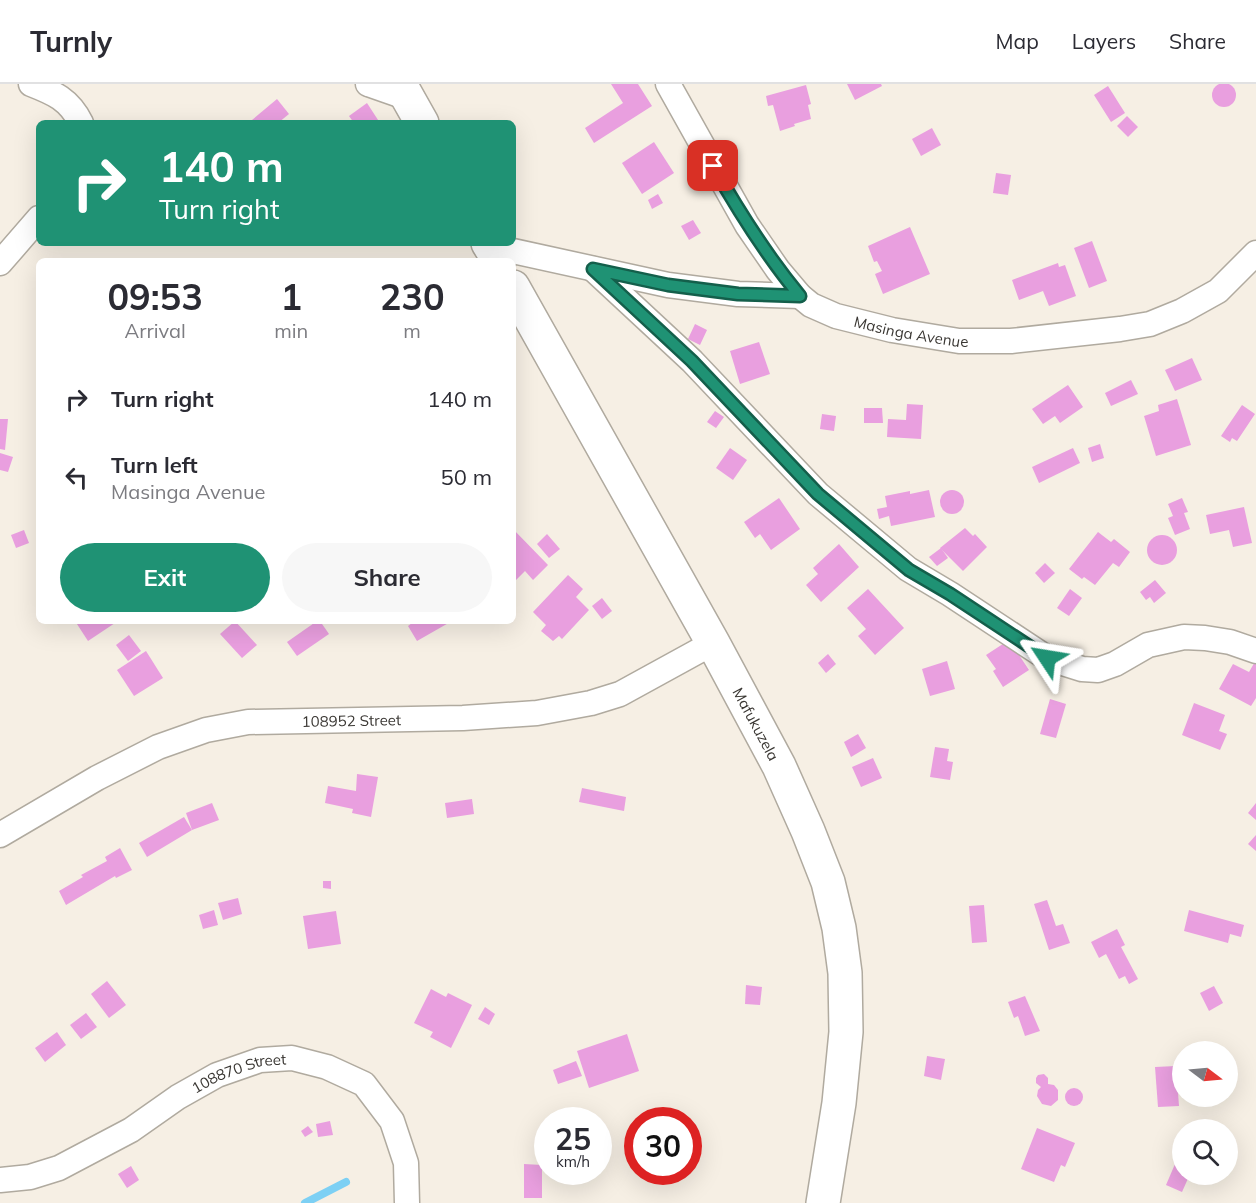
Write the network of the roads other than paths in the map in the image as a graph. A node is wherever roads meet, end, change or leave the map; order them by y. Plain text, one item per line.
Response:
1 (31, 84) edge
2 (368, 84) edge
3 (668, 84) edge
4 (410, 102) edge
5 (80, 120) edge
6 (36, 222) edge
7 (492, 250) edge
8 (1256, 253) edge
9 (0, 263) edge
10 (593, 269) junction
11 (516, 292) edge
12 (800, 296) junction
13 (713, 643) junction
14 (1256, 651) edge
15 (0, 835) edge
16 (0, 1180) edge
17 (407, 1203) edge
18 (823, 1203) edge

1 - 5 street
2 - 4 street
3 - 12 street, Masinga Avenue
6 - 9 street
7 - 10 street
8 - 12 street, Masinga Avenue
10 - 12 street
10 - 14 street
11 - 13 main road, Mafukuzela
13 - 15 street, 108952 Street
13 - 18 main road, Mafukuzela
16 - 17 street, 108870 Street

